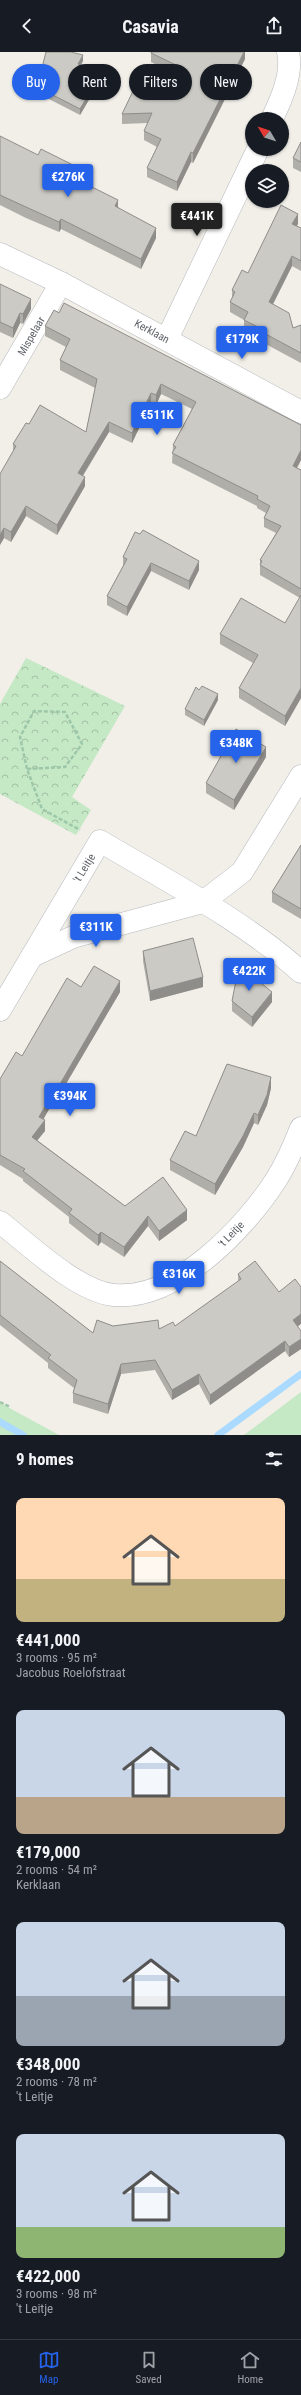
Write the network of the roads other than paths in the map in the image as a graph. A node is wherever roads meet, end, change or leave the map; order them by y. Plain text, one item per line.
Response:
1 (288, 52) edge
2 (275, 112) edge
3 (255, 156) edge
4 (0, 254) edge
5 (61, 283) junction
6 (167, 339) junction
7 (0, 388) edge
8 (301, 412) edge
9 (301, 776) edge
10 (203, 902) junction
11 (32, 956) junction
12 (301, 972) edge
13 (0, 1010) edge
14 (301, 1128) edge
15 (0, 1222) edge

1 - 2 street
3 - 6 street
4 - 5 street, Kerklaan
5 - 6 street, Kerklaan
5 - 7 street, Mispelaar
6 - 8 street, Kerklaan
9 - 10 street
10 - 11 street
10 - 11 street, 't Leitje
10 - 12 street, 't Leitje
11 - 13 street, 't Leitje
14 - 15 street, 't Leitje

